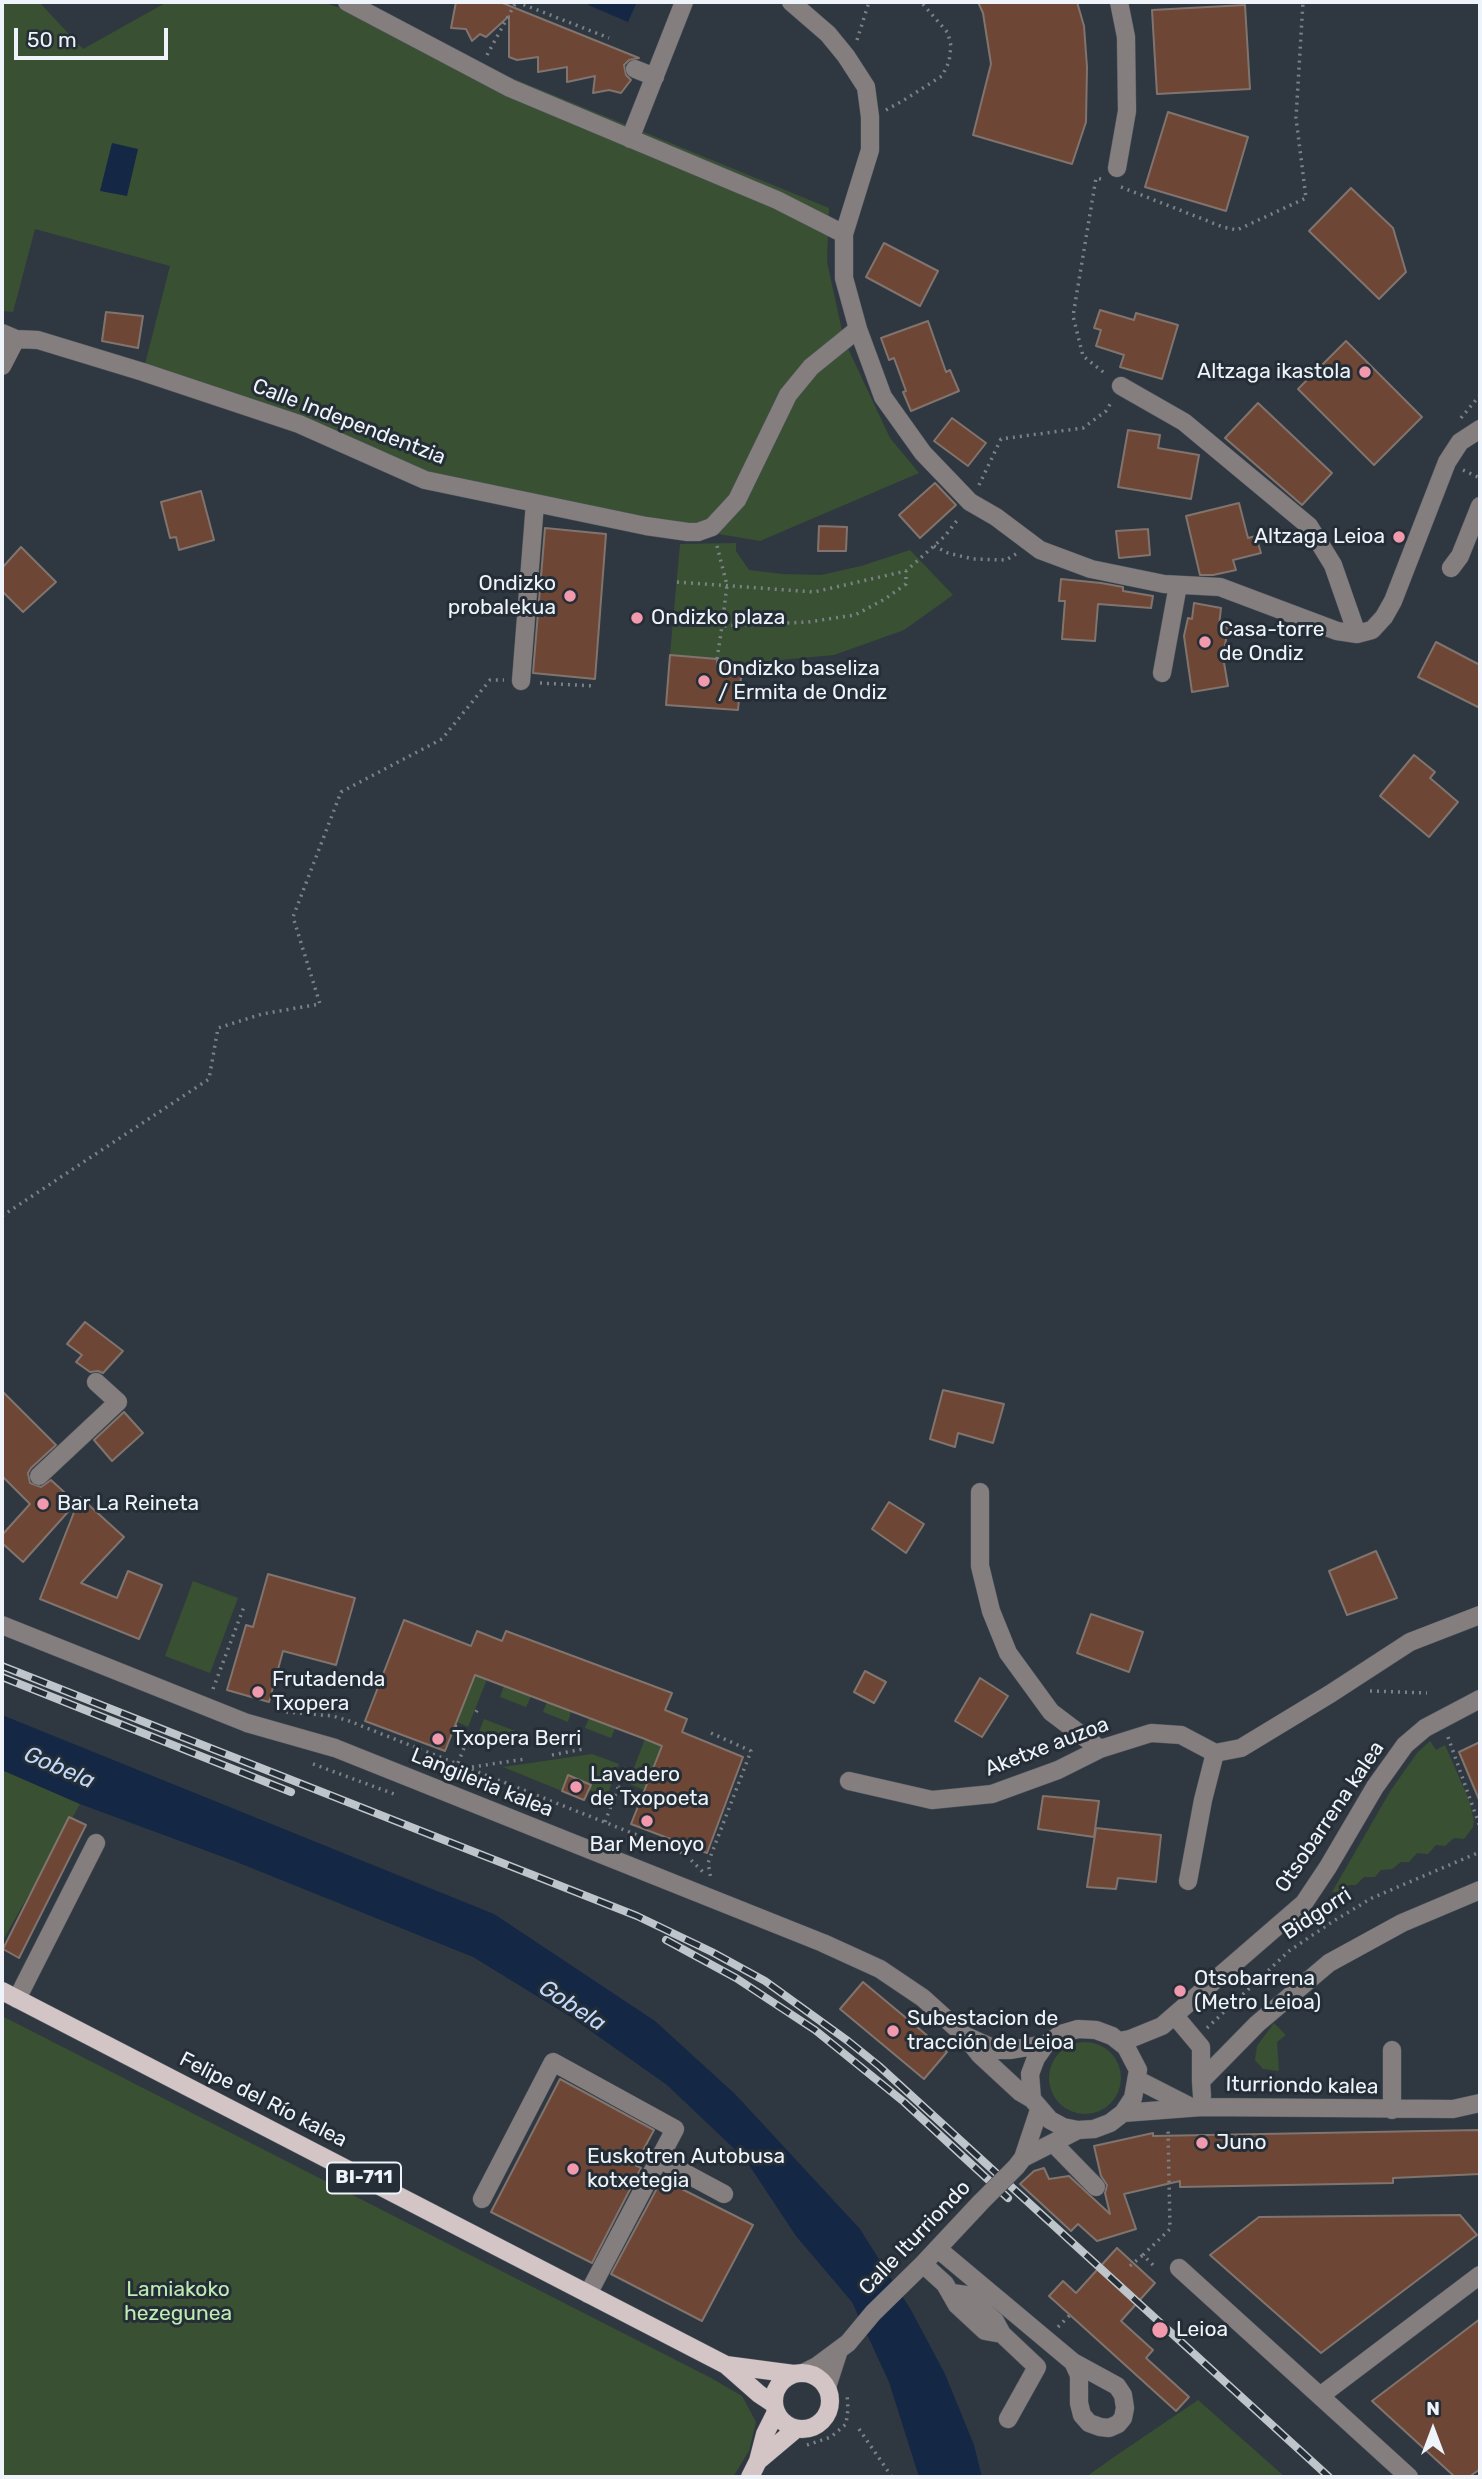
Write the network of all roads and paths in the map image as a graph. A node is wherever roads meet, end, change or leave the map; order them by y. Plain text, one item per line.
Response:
1 (347, 2) edge
2 (516, 2) edge
3 (684, 2) edge
4 (791, 2) edge
5 (869, 2) edge
6 (921, 2) edge
7 (1119, 2) edge
8 (1303, 2) edge
9 (609, 38) dead end
10 (850, 62) junction
11 (635, 69) dead end
12 (478, 71) junction
13 (655, 77) junction
14 (870, 117) junction
15 (630, 138) junction
16 (1111, 177) junction
17 (844, 234) junction
18 (858, 329) junction
19 (9, 336) edge
20 (2, 366) edge
21 (1121, 386) junction
22 (1480, 395) edge
23 (1472, 403) dead end
24 (1480, 429) edge
25 (970, 502) junction
26 (535, 503) junction
27 (1480, 506) edge
28 (717, 522) junction
29 (1033, 545) junction
30 (934, 546) junction
31 (1451, 568) dead end
32 (906, 571) junction
33 (677, 582) dead end
34 (727, 585) junction
35 (1178, 585) junction
36 (722, 626) junction
37 (1357, 635) junction
38 (717, 659) dead end
39 (1162, 673) dead end
40 (521, 681) junction
41 (594, 686) dead end
42 (2, 1216) edge
43 (96, 1382) dead end
44 (39, 1476) dead end
45 (980, 1492) dead end
46 (246, 1604) dead end
47 (1480, 1615) edge
48 (2, 1625) edge
49 (1337, 1690) junction
50 (1427, 1693) dead end
51 (223, 1694) dead end
52 (1480, 1699) edge
53 (279, 1711) dead end
54 (455, 1726) dead end
55 (467, 1731) dead end
56 (711, 1733) dead end
57 (1447, 1736) dead end
58 (466, 1743) dead end
59 (583, 1749) dead end
60 (1100, 1749) junction
61 (1215, 1753) junction
62 (552, 1755) dead end
63 (525, 1759) dead end
64 (458, 1763) junction
65 (626, 1766) dead end
66 (470, 1767) junction
67 (849, 1782) dead end
68 (618, 1787) junction
69 (642, 1796) dead end
70 (605, 1822) junction
71 (1480, 1828) edge
72 (96, 1843) dead end
73 (1480, 1852) edge
74 (1188, 1881) dead end
75 (1480, 1890) edge
76 (9, 1995) edge
77 (1181, 2022) dead end
78 (965, 2036) junction
79 (1195, 2039) junction
80 (1119, 2041) junction
81 (1046, 2044) junction
82 (1392, 2050) dead end
83 (1138, 2080) junction
84 (1198, 2095) junction
85 (1480, 2103) edge
86 (1036, 2104) junction
87 (1392, 2110) junction
88 (1123, 2113) junction
89 (1179, 2126) dead end
90 (1078, 2130) junction
91 (1054, 2144) junction
92 (659, 2160) junction
93 (1020, 2162) junction
94 (1096, 2187) dead end
95 (724, 2194) dead end
96 (482, 2199) dead end
97 (938, 2249) junction
98 (1143, 2255) junction
99 (923, 2264) junction
100 (1153, 2265) dead end
101 (1130, 2266) dead end
102 (1180, 2269) dead end
103 (1480, 2275) edge
104 (587, 2294) junction
105 (839, 2350) junction
106 (1073, 2362) dead end
107 (726, 2365) junction
108 (798, 2374) junction
109 (827, 2387) junction
110 (846, 2390) dead end
111 (1320, 2396) junction
112 (775, 2408) junction
113 (1008, 2419) dead end
114 (796, 2429) junction
115 (859, 2429) dead end
116 (811, 2444) dead end
117 (758, 2460) junction
118 (750, 2477) edge
119 (892, 2477) edge
120 (1409, 2477) edge

1 - 12 street
2 - 9 path
2 - 12 path
3 - 13 street
4 - 10 street
5 - 10 path
6 - 14 path
7 - 16 street
8 - 16 path
10 - 14 street
11 - 13 street
12 - 15 street
13 - 15 street
14 - 17 street
15 - 17 street
16 - 21 path
17 - 18 street
18 - 25 street
18 - 28 street
19 - 20 street
19 - 26 street, Calle Independentzia
21 - 25 path
21 - 37 street
22 - 23 path
24 - 37 street
25 - 29 street
25 - 30 path
26 - 28 street, Calle Independentzia
26 - 40 street
27 - 31 street
28 - 34 path
29 - 30 path
29 - 35 street
30 - 32 path
32 - 34 path
32 - 36 path
33 - 34 path
34 - 36 path
35 - 37 street
35 - 39 street
36 - 38 path
40 - 41 path
40 - 42 path
43 - 44 street
45 - 60 street
46 - 51 path
47 - 49 street
48 - 78 street, Langileria kalea
49 - 50 path
49 - 61 street
52 - 80 street, Otsobarrena kalea
53 - 64 path
54 - 55 path
56 - 70 path
57 - 71 path
58 - 64 path
59 - 62 path
60 - 61 street, Aketxe auzoa
60 - 67 street, Aketxe auzoa
61 - 74 street
63 - 66 path
64 - 66 path
65 - 68 path
66 - 70 path
68 - 69 path
68 - 70 path
72 - 76 street
73 - 79 path, Bidgorri
75 - 84 street
76 - 104 main road, Felipe del Río kalea / BI-711
77 - 79 street
78 - 81 street, Langileria kalea
78 - 86 street, Langileria kalea
79 - 84 street
80 - 81 street
80 - 83 street
81 - 86 street
82 - 87 street
83 - 84 street
83 - 88 street
84 - 87 street, Iturriondo kalea
84 - 88 street, Iturriondo kalea
85 - 87 street, Iturriondo kalea
86 - 90 street
86 - 93 street, Calle Iturriondo
88 - 90 street
89 - 98 path
90 - 91 street, Calle Iturriondo
91 - 93 street, Calle Iturriondo
91 - 94 street
92 - 95 street
92 - 96 street
92 - 104 street
93 - 97 street, Calle Iturriondo, bridge
97 - 99 street, Calle Iturriondo
97 - 106 street
98 - 100 path
98 - 101 path
99 - 105 street, Calle Iturriondo
99 - 113 street
102 - 111 street
103 - 111 street
104 - 107 main road, Felipe del Río kalea / BI-711
105 - 108 street, Calle Iturriondo
105 - 109 street, Calle Iturriondo
107 - 108 main road, Felipe del Río kalea / BI-711
107 - 112 main road, Felipe del Río kalea / BI-711
108 - 109 main road
108 - 112 main road
109 - 114 main road
110 - 116 path
111 - 120 street
112 - 114 main road
112 - 117 main road
114 - 117 main road
115 - 119 path
117 - 118 main road

